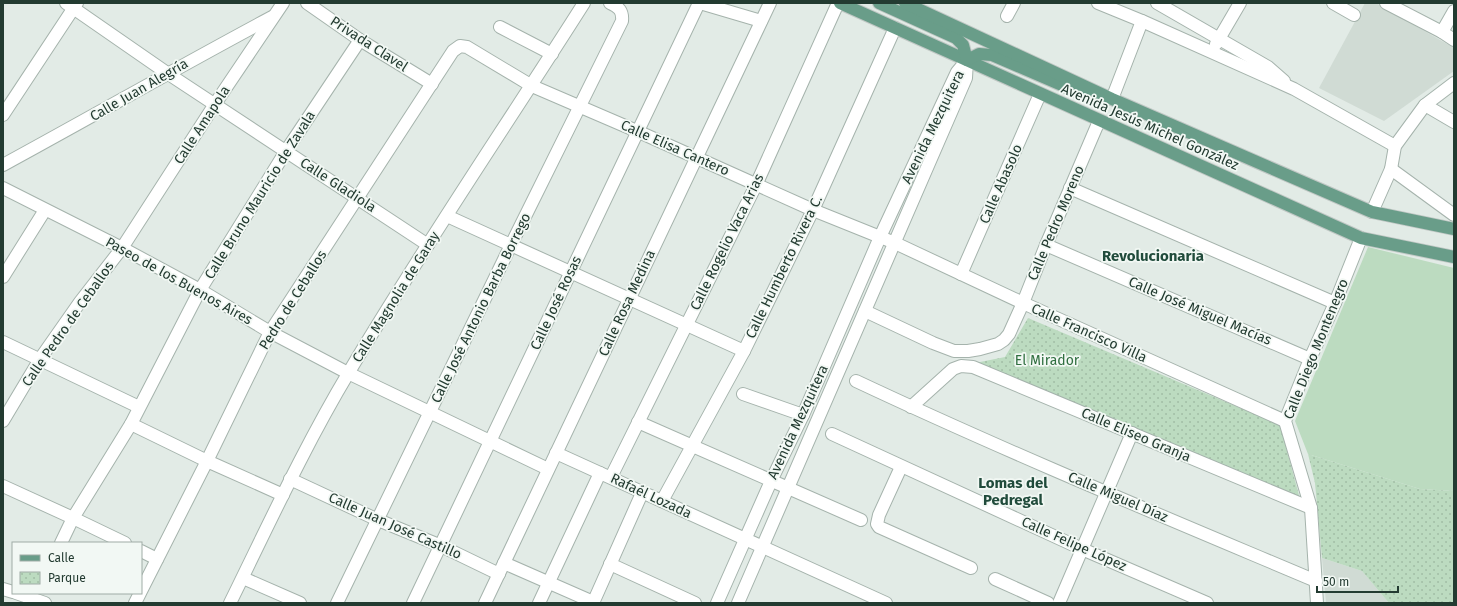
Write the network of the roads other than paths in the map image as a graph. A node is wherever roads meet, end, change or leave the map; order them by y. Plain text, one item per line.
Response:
1 (283, 3) edge
2 (307, 3) edge
3 (584, 3) edge
4 (610, 3) edge
5 (700, 3) edge
6 (770, 3) edge
7 (839, 3) edge
8 (879, 3) edge
9 (905, 3) edge
10 (1014, 3) edge
11 (1098, 3) edge
12 (1157, 3) edge
13 (1240, 3) edge
14 (1333, 3) edge
15 (1386, 3) edge
16 (72, 5) edge
17 (1454, 11) edge
18 (275, 15) junction
19 (1354, 15) dead end
20 (1007, 16) dead end
21 (761, 21) junction
22 (1142, 21) junction
23 (500, 27) dead end
24 (895, 28) junction
25 (1442, 32) junction
26 (1219, 38) junction
27 (360, 40) junction
28 (1454, 40) edge
29 (460, 46) joint
30 (1211, 52) junction
31 (552, 54) junction
32 (967, 60) junction
33 (167, 73) junction
34 (1454, 83) edge
35 (432, 84) junction
36 (532, 86) junction
37 (1294, 89) junction
38 (1040, 94) junction
39 (1112, 99) junction
40 (215, 104) junction
41 (1426, 105) junction
42 (580, 106) junction
43 (3, 116) edge
44 (1099, 121) junction
45 (1454, 122) edge
46 (639, 132) junction
47 (1395, 146) junction
48 (286, 151) junction
49 (696, 158) junction
50 (3, 165) edge
51 (1391, 169) junction
52 (756, 185) junction
53 (3, 188) edge
54 (1070, 188) junction
55 (358, 198) junction
56 (45, 210) junction
57 (813, 210) junction
58 (1372, 212) junction
59 (1454, 215) edge
60 (447, 216) junction
61 (1454, 229) edge
62 (880, 237) junction
63 (1361, 238) junction
64 (895, 243) junction
65 (1046, 244) junction
66 (428, 245) junction
67 (511, 245) junction
68 (122, 248) junction
69 (1454, 257) edge
70 (571, 272) junction
71 (961, 274) junction
72 (3, 277) edge
73 (200, 290) junction
74 (629, 298) junction
75 (1023, 303) junction
76 (1335, 303) junction
77 (865, 311) junction
78 (686, 325) junction
79 (270, 332) junction
80 (3, 342) edge
81 (744, 351) junction
82 (40, 359) junction
83 (1310, 359) junction
84 (348, 373) junction
85 (856, 381) dead end
86 (743, 394) dead end
87 (139, 407) junction
88 (911, 407) junction
89 (430, 413) junction
90 (803, 415) junction
91 (3, 421) edge
92 (1285, 421) junction
93 (638, 422) junction
94 (131, 424) junction
95 (1132, 433) junction
96 (832, 434) dead end
97 (491, 442) junction
98 (693, 446) junction
99 (556, 452) junction
100 (207, 461) junction
101 (901, 467) junction
102 (548, 470) junction
103 (606, 475) junction
104 (290, 479) junction
105 (771, 481) junction
106 (3, 486) edge
107 (788, 488) junction
108 (642, 493) junction
109 (1106, 493) junction
110 (283, 495) junction
111 (662, 501) junction
112 (1311, 508) junction
113 (73, 518) junction
114 (378, 520) junction
115 (861, 520) dead end
116 (746, 539) junction
117 (61, 542) edge
118 (123, 542) edge
119 (439, 545) junction
120 (763, 547) junction
121 (1082, 549) junction
122 (142, 552) edge
123 (157, 559) junction
124 (610, 564) junction
125 (971, 568) dead end
126 (501, 569) junction
127 (243, 578) junction
128 (995, 579) dead end
129 (1316, 581) junction
130 (549, 583) junction
131 (142, 588) edge
132 (18, 594) edge
133 (34, 598) edge
134 (593, 602) edge
135 (45, 603) edge
136 (230, 603) edge
137 (300, 603) edge
138 (337, 603) edge
139 (413, 603) edge
140 (485, 603) edge
141 (540, 603) edge
142 (695, 603) edge
143 (717, 603) edge
144 (738, 603) edge
145 (886, 603) edge
146 (1048, 603) edge
147 (1058, 603) edge
148 (1207, 603) edge
149 (1317, 603) edge

1 - 18 street, Calle Amapola
2 - 27 street, Privada Clavel
3 - 31 street, Calle Magnolia de Garay
4 - 42 street, Calle José Antonio Barba Borrego
5 - 21 street
5 - 46 street, Calle José Rosas
6 - 21 street, Calle Rosa Medina
7 - 24 main road, Avenida Jesús Michel González
7 - 52 street, Calle Rogelio Vaca Arias
8 - 32 main road
9 - 39 main road, Avenida Jesús Michel González
10 - 20 street
11 - 22 street
12 - 26 street
13 - 26 street
14 - 19 street
15 - 25 street
16 - 33 street, Calle Gladiola
16 - 43 street
17 - 25 street
18 - 33 street, Calle Juan Alegría
18 - 40 street, Calle Amapola
21 - 49 street, Calle Rosa Medina
22 - 30 street
22 - 39 street
23 - 31 street
24 - 32 main road, Avenida Jesús Michel González
24 - 57 street, Calle Humberto Rivera C.
25 - 28 street
26 - 30 street
26 - 37 street
27 - 35 street, Privada Clavel
27 - 48 street, Calle Bruno Mauricio de Zavala
29 - 35 street, Pedro de Ceballos
29 - 36 street, Calle Elisa Cantero
30 - 37 street
31 - 36 street, Calle Magnolia de Garay
32 - 38 main road, Avenida Jesús Michel González
32 - 39 main road
32 - 62 street, Avenida Mezquitera
32 - 64 street, Avenida Mezquitera
33 - 40 street, Calle Gladiola
33 - 50 street, Calle Juan Alegría
34 - 41 street
35 - 55 street, Pedro de Ceballos
36 - 42 street, Calle Elisa Cantero
36 - 60 street, Calle Magnolia de Garay
37 - 47 street
38 - 44 main road, Avenida Jesús Michel González
38 - 71 street, Calle Abasolo
39 - 58 main road, Avenida Jesús Michel González
40 - 48 street, Calle Gladiola
40 - 68 street, Calle Amapola
41 - 45 street
41 - 47 street
42 - 46 street, Calle Elisa Cantero
42 - 67 street, Calle José Antonio Barba Borrego
44 - 54 street, Calle Pedro Moreno
44 - 63 main road, Avenida Jesús Michel González
46 - 49 street, Calle Elisa Cantero
46 - 70 street, Calle José Rosas
47 - 51 street
48 - 55 street, Calle Gladiola
48 - 73 street, Calle Bruno Mauricio de Zavala
49 - 52 street, Calle Elisa Cantero
49 - 74 street, Calle Rosa Medina
51 - 58 street
51 - 59 street
52 - 57 street, Calle Elisa Cantero
52 - 78 street, Calle Rogelio Vaca Arias
53 - 56 street, Paseo de los Buenos Aires
54 - 65 street, Calle Pedro Moreno
54 - 76 street
55 - 66 street, Calle Gladiola
55 - 79 street, Pedro de Ceballos
56 - 68 street, Paseo de los Buenos Aires
56 - 72 street
57 - 62 street, Calle Elisa Cantero
57 - 81 street, Calle Humberto Rivera C.
58 - 61 main road, Avenida Jesús Michel González
60 - 66 street, Calle Magnolia de Garay
60 - 67 street
62 - 64 street, Calle Elisa Cantero
62 - 90 street, Avenida Mezquitera
63 - 69 main road, Avenida Jesús Michel González
63 - 76 street, Calle Diego Montenegro
64 - 71 street, Calle Francisco Villa
64 - 77 street, Avenida Mezquitera
65 - 75 street, Calle Pedro Moreno
65 - 83 street, Calle José Miguel Macías
66 - 84 street, Calle Magnolia de Garay
67 - 70 street
67 - 89 street, Calle José Antonio Barba Borrego
68 - 73 street, Paseo de los Buenos Aires
68 - 82 street, Calle Pedro de Ceballos
70 - 74 street
70 - 97 street, Calle José Rosas
71 - 75 street, Calle Francisco Villa
73 - 79 street, Paseo de los Buenos Aires
73 - 87 street, Calle Bruno Mauricio de Zavala
74 - 78 street
74 - 99 street, Calle Rosa Medina
75 - 77 street, Calle Pedro Moreno
75 - 92 street, Calle Francisco Villa
76 - 83 street, Calle Diego Montenegro
77 - 107 street, Avenida Mezquitera
78 - 81 street
78 - 93 street, Calle Rogelio Vaca Arias
79 - 84 street, Paseo de los Buenos Aires
79 - 100 street, Pedro de Ceballos
80 - 82 street
81 - 98 street, Calle Humberto Rivera C.
82 - 87 street
82 - 91 street, Calle Pedro de Ceballos
83 - 92 street, Calle Diego Montenegro
84 - 89 street, Paseo de los Buenos Aires
84 - 104 street, Calle Magnolia de Garay
85 - 88 street, Calle Miguel Díaz
86 - 90 street
87 - 94 street, Calle Bruno Mauricio de Zavala
88 - 95 street, Calle Eliseo Granja
88 - 109 street, Calle Miguel Díaz
89 - 97 street, Paseo de los Buenos Aires
89 - 114 street, Calle José Antonio Barba Borrego
90 - 105 street, Avenida Mezquitera
92 - 112 street, Calle Diego Montenegro
93 - 98 street
93 - 103 street, Calle Rogelio Vaca Arias
94 - 100 street
94 - 113 street, Calle Bruno Mauricio de Zavala
95 - 109 street
95 - 112 street, Calle Eliseo Granja
96 - 101 street, Calle Felipe López
97 - 102 street, Paseo de los Buenos Aires
97 - 119 street, Calle José Rosas
98 - 105 street
98 - 111 street, Calle Humberto Rivera C.
99 - 102 street, Calle Rosa Medina
99 - 103 street, Rafaél Lozada
100 - 110 street
100 - 123 street, Pedro de Ceballos
101 - 121 street, Calle Felipe López
101 - 125 street
102 - 126 street, Calle Rosa Medina
103 - 108 street, Rafaél Lozada
103 - 130 street, Calle Rogelio Vaca Arias
104 - 110 street, Calle Magnolia de Garay
104 - 114 street, Calle Juan José Castillo
105 - 107 street
105 - 116 street, Avenida Mezquitera
106 - 113 street
107 - 115 street
107 - 120 street, Avenida Mezquitera
108 - 111 street, Rafaél Lozada
108 - 124 street
109 - 121 street
109 - 129 street, Calle Miguel Díaz
110 - 127 street, Calle Magnolia de Garay
111 - 116 street, Rafaél Lozada
112 - 129 street, Calle Diego Montenegro
113 - 117 street, Calle Bruno Mauricio de Zavala
113 - 118 street
114 - 119 street, Calle Juan José Castillo
114 - 138 street, Calle José Antonio Barba Borrego
116 - 120 street, Rafaél Lozada
116 - 143 street, Avenida Mezquitera
119 - 126 street, Calle Juan José Castillo
119 - 139 street, Calle José Rosas
120 - 144 street, Avenida Mezquitera
120 - 145 street, Rafaél Lozada
121 - 147 street
121 - 148 street, Calle Felipe López
122 - 123 street
123 - 131 street, Pedro de Ceballos
124 - 134 street
124 - 142 street
126 - 130 street, Calle Juan José Castillo
126 - 140 street, Calle Rosa Medina
127 - 136 street, Calle Magnolia de Garay
127 - 137 street
128 - 146 street
129 - 149 street, Calle Diego Montenegro
130 - 134 street, Calle Juan José Castillo
130 - 141 street, Calle Rogelio Vaca Arias
132 - 133 street
133 - 135 street

